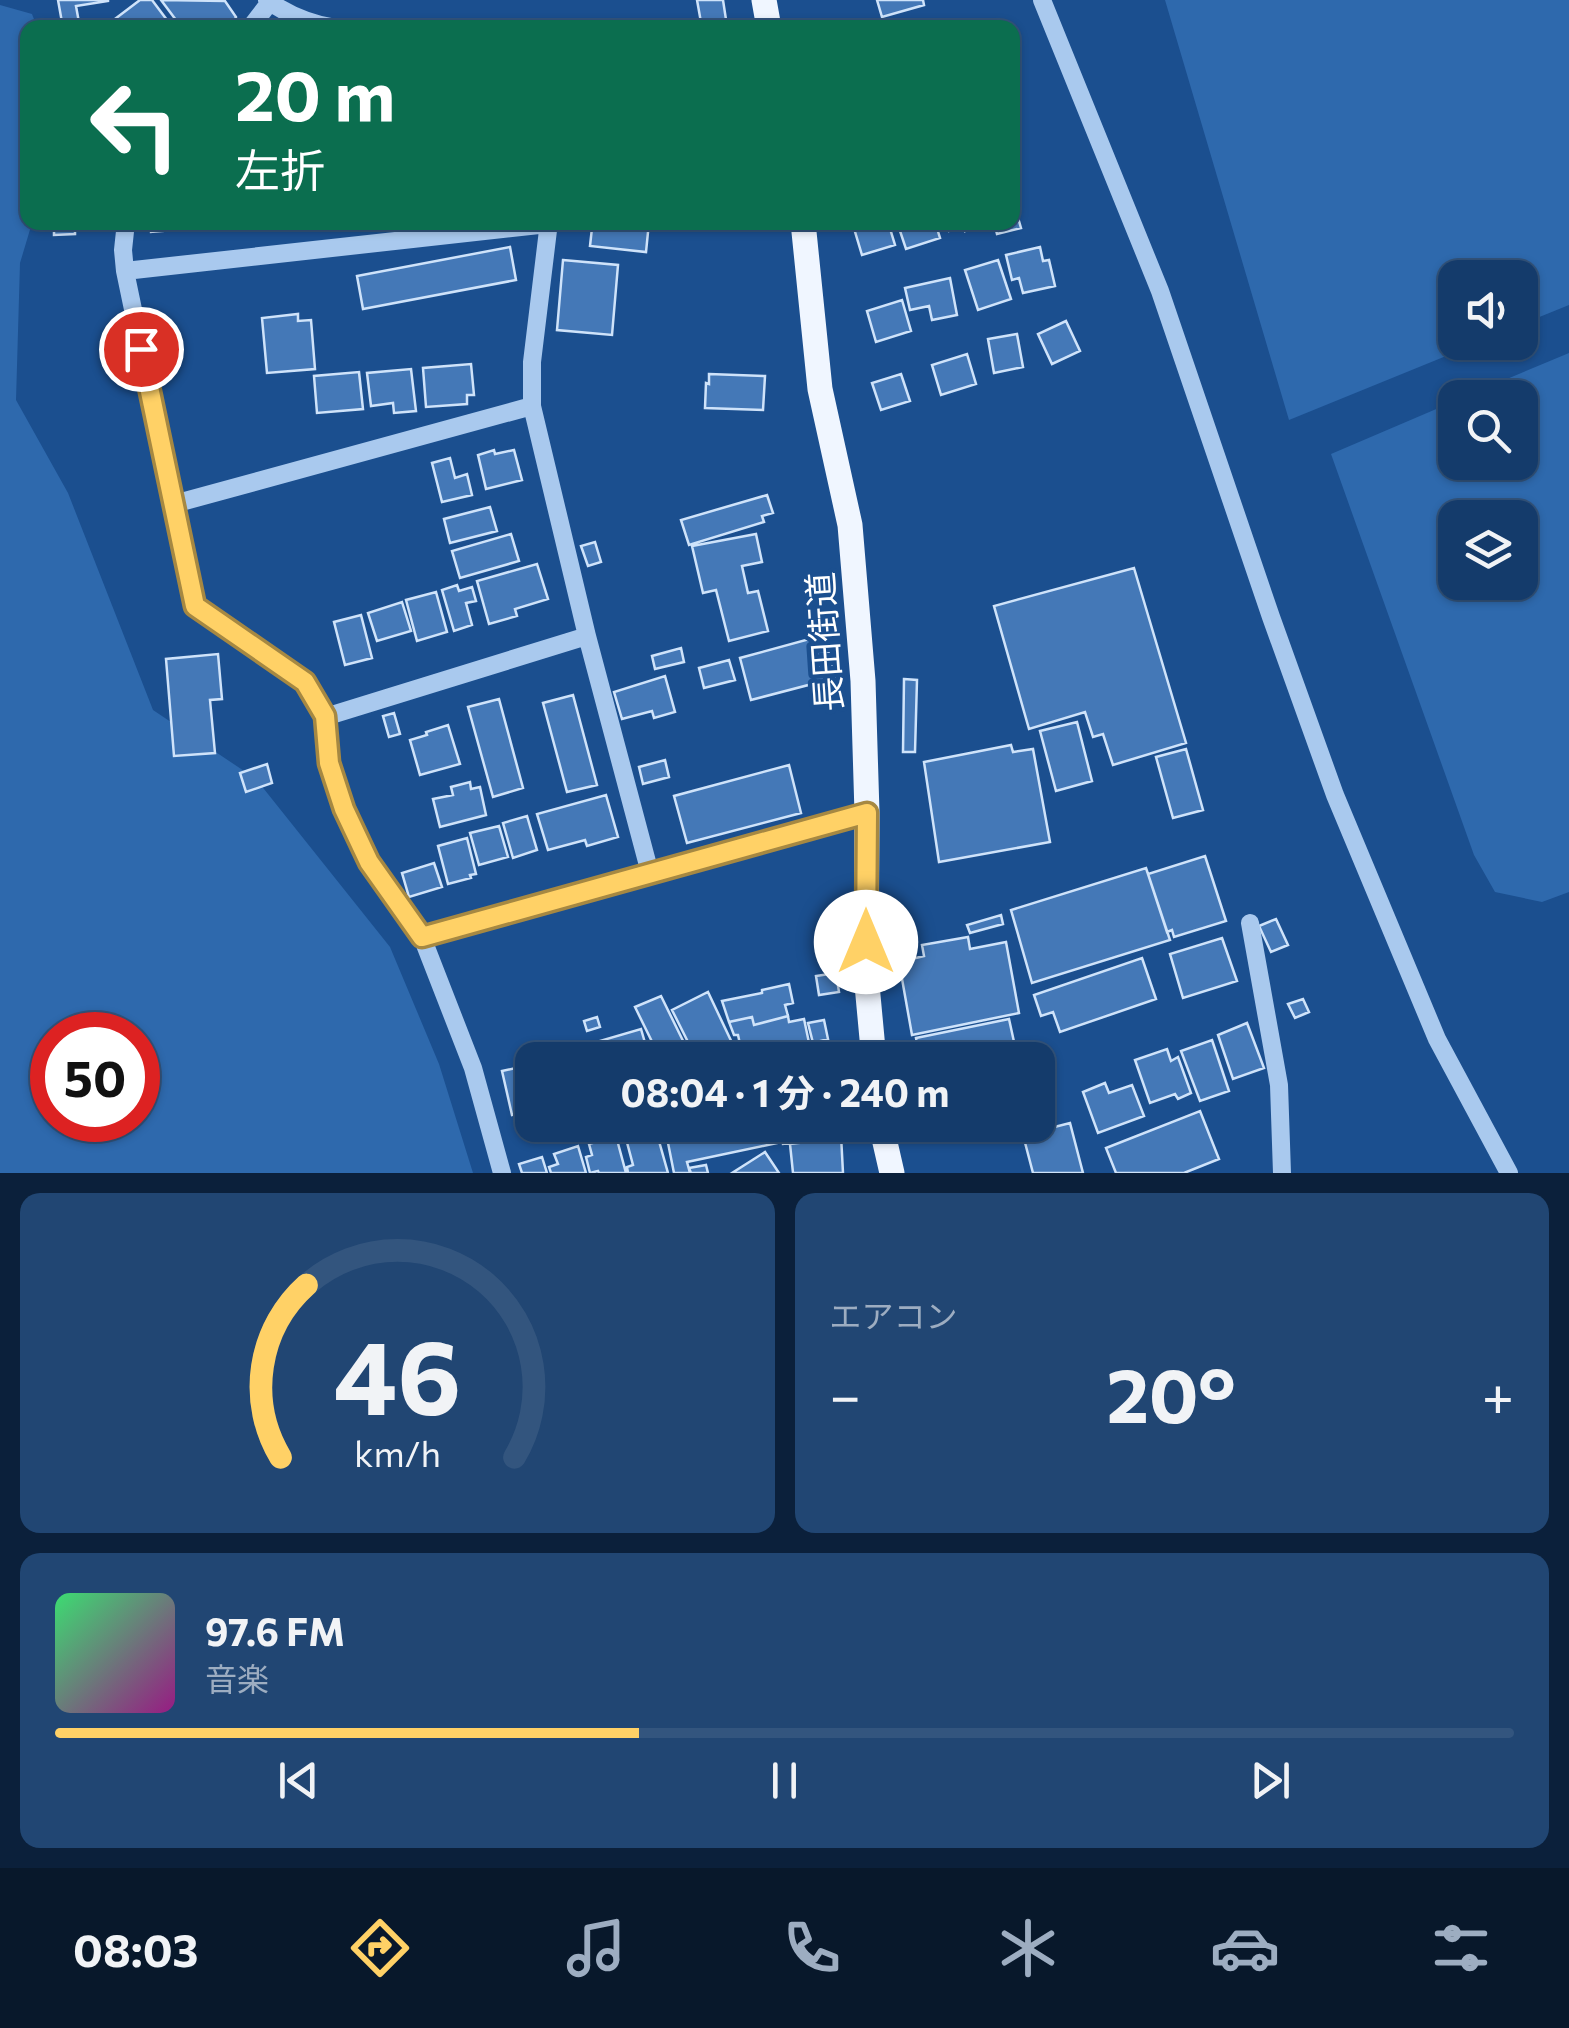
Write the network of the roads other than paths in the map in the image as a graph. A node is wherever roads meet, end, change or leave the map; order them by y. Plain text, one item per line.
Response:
1 (1042, 0) edge
2 (268, 1) edge
3 (305, 20) edge
4 (125, 230) edge
5 (487, 230) edge
6 (548, 230) edge
7 (804, 230) edge
8 (124, 271) junction
9 (532, 406) junction
10 (174, 504) junction
11 (587, 636) junction
12 (325, 716) junction
13 (867, 813) junction
14 (650, 872) junction
15 (1250, 923) dead end
16 (422, 937) junction
17 (872, 1042) edge
18 (885, 1142) edge
19 (502, 1173) edge
20 (892, 1173) edge
21 (1282, 1173) edge
22 (1509, 1173) edge

1 - 22 street
2 - 3 street
4 - 8 street
5 - 8 street
6 - 9 street
7 - 13 main road, 長田街道
8 - 10 street
9 - 10 street
9 - 11 street
10 - 12 street
11 - 12 street
11 - 14 street
12 - 16 street
13 - 14 street
13 - 17 main road, 長田街道
14 - 16 street
15 - 21 street
16 - 19 street
18 - 20 main road

